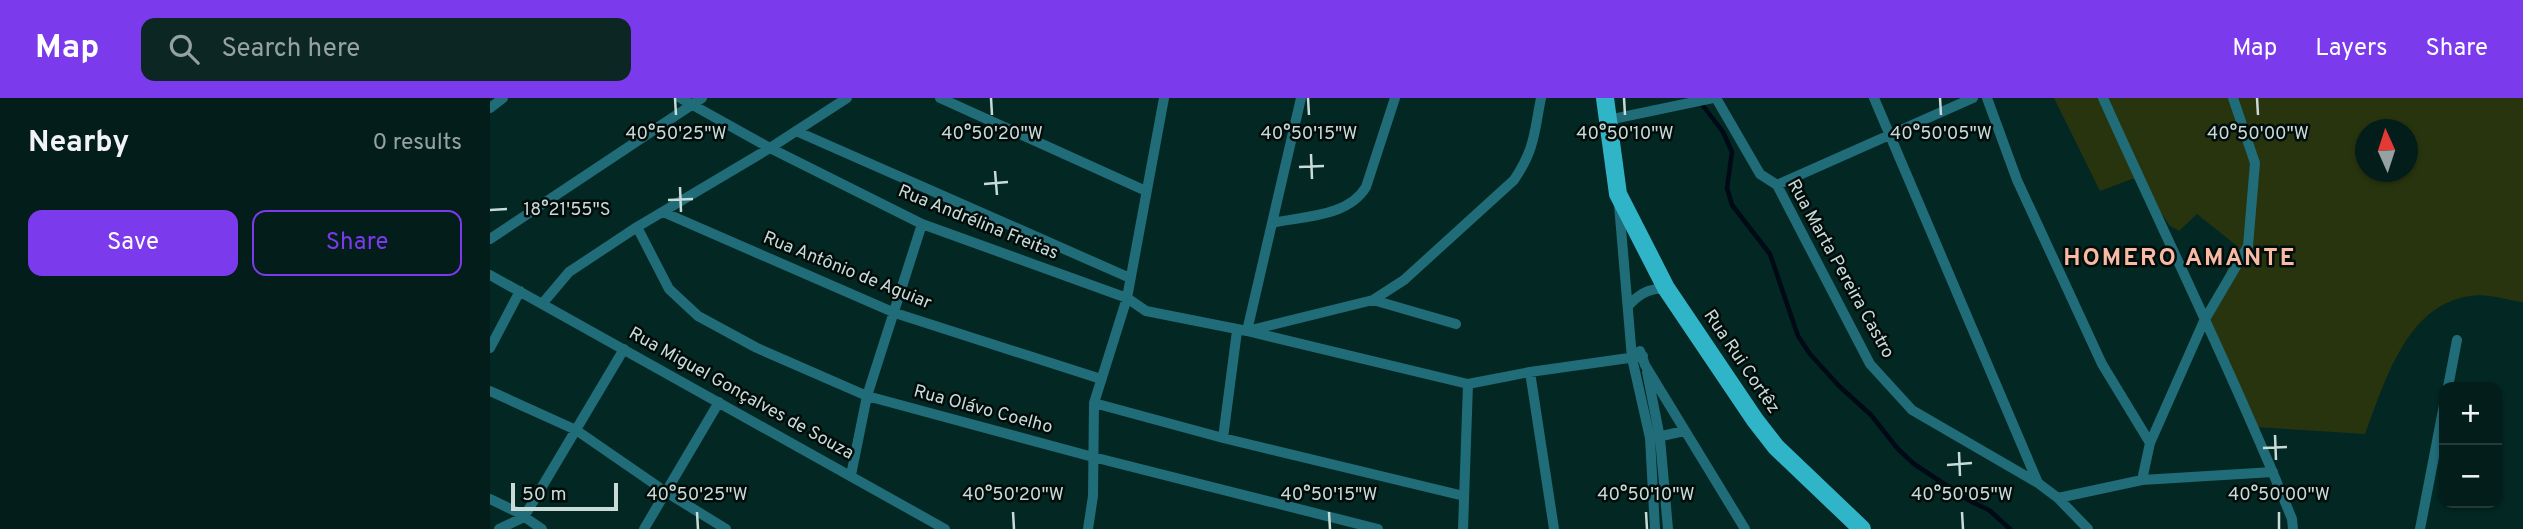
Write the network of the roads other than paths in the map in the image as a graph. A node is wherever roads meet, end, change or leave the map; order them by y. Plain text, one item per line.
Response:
1 (503, 98) edge
2 (680, 98) edge
3 (847, 98) edge
4 (940, 98) edge
5 (1164, 98) edge
6 (1301, 98) edge
7 (1395, 98) edge
8 (1541, 98) edge
9 (1605, 98) edge
10 (1715, 98) edge
11 (1874, 98) edge
12 (1973, 98) edge
13 (1987, 98) edge
14 (2103, 98) edge
15 (2233, 98) edge
16 (697, 101) edge
17 (490, 108) edge
18 (1608, 120) junction
19 (796, 131) junction
20 (1889, 136) junction
21 (770, 148) junction
22 (1777, 186) junction
23 (1146, 191) junction
24 (1618, 194) junction
25 (663, 212) junction
26 (1272, 223) junction
27 (922, 224) junction
28 (637, 227) junction
29 (490, 239) edge
30 (490, 275) edge
31 (1130, 278) junction
32 (1665, 288) junction
33 (520, 291) junction
34 (1126, 298) junction
35 (1373, 300) junction
36 (542, 304) junction
37 (1628, 306) junction
38 (895, 313) junction
39 (2204, 321) junction
40 (1456, 324) dead end
41 (1242, 331) junction
42 (2457, 340) dead end
43 (490, 348) edge
44 (624, 349) junction
45 (1640, 360) junction
46 (1530, 372) junction
47 (1101, 379) junction
48 (2449, 382) edge
49 (1468, 384) junction
50 (490, 391) edge
51 (867, 396) junction
52 (719, 402) junction
53 (1094, 403) junction
54 (576, 430) junction
55 (1684, 431) junction
56 (2439, 431) edge
57 (1223, 438) junction
58 (1655, 438) junction
59 (2150, 443) junction
60 (1093, 457) junction
61 (2273, 472) junction
62 (851, 475) junction
63 (2142, 480) junction
64 (2038, 483) junction
65 (666, 492) junction
66 (1464, 496) junction
67 (2058, 498) junction
68 (490, 499) edge
69 (524, 517) junction
70 (1667, 526) edge
71 (1655, 527) edge
72 (499, 529) edge
73 (542, 529) edge
74 (644, 529) edge
75 (726, 529) edge
76 (945, 529) edge
77 (1088, 529) edge
78 (1378, 529) edge
79 (1463, 529) edge
80 (1554, 529) edge
81 (1745, 529) edge
82 (1862, 529) edge
83 (2088, 529) edge
84 (2293, 529) edge
85 (2420, 529) edge

1 - 17 street
2 - 16 street, Rua Andrélina Freitas
3 - 19 street
4 - 23 street
5 - 23 street
6 - 26 street
7 - 26 street
8 - 35 street
9 - 18 main road, Rua Rui Cortêz
10 - 18 street
10 - 22 street, Rua Marta Pereira Castro
11 - 20 street
12 - 20 street
13 - 59 street
14 - 39 street
15 - 39 street
16 - 21 street, Rua Andrélina Freitas
16 - 29 street
18 - 24 main road, Rua Rui Cortêz
19 - 21 street
19 - 31 street, Rua Andrélina Freitas
20 - 22 street
20 - 64 street
21 - 25 street
21 - 27 street, Rua Andrélina Freitas
22 - 64 street, Rua Marta Pereira Castro
23 - 31 street
24 - 32 main road, Rua Rui Cortêz
24 - 37 street
25 - 28 street
25 - 38 street, Rua Antônio de Aguiar
26 - 41 street
27 - 34 street, Rua Andrélina Freitas
27 - 38 street
28 - 36 street
28 - 51 street, Rua Olávo Coelho
30 - 33 street, Rua Miguel Gonçalves de Souza
31 - 34 street
32 - 37 street
32 - 82 main road, Rua Rui Cortêz
33 - 36 street, Rua Miguel Gonçalves de Souza
33 - 43 street
34 - 41 street, Rua Andrélina Freitas
34 - 47 street
35 - 40 street
35 - 41 street
36 - 44 street, Rua Miguel Gonçalves de Souza
37 - 45 street
38 - 47 street, Rua Antônio de Aguiar
38 - 51 street
39 - 59 street
39 - 61 street
41 - 49 street, Rua Andrélina Freitas
41 - 57 street
42 - 48 street
44 - 52 street, Rua Miguel Gonçalves de Souza
44 - 54 street
45 - 46 street, Rua Andrélina Freitas
45 - 55 street
45 - 58 street
46 - 49 street, Rua Andrélina Freitas
46 - 80 street
47 - 53 street
49 - 66 street
50 - 54 street
51 - 60 street, Rua Olávo Coelho
51 - 62 street
52 - 62 street, Rua Miguel Gonçalves de Souza
52 - 65 street
53 - 57 street
53 - 60 street
54 - 65 street
54 - 69 street
55 - 58 street
55 - 81 street
56 - 85 street
57 - 66 street
58 - 70 street
58 - 71 street
59 - 63 street
60 - 77 street
60 - 78 street, Rua Olávo Coelho
61 - 63 street
61 - 84 street
62 - 76 street, Rua Miguel Gonçalves de Souza
63 - 67 street
64 - 67 street, Rua Marta Pereira Castro
65 - 74 street
65 - 75 street
66 - 79 street
67 - 83 street, Rua Marta Pereira Castro
68 - 69 street
69 - 72 street
69 - 73 street
70 - 71 street

